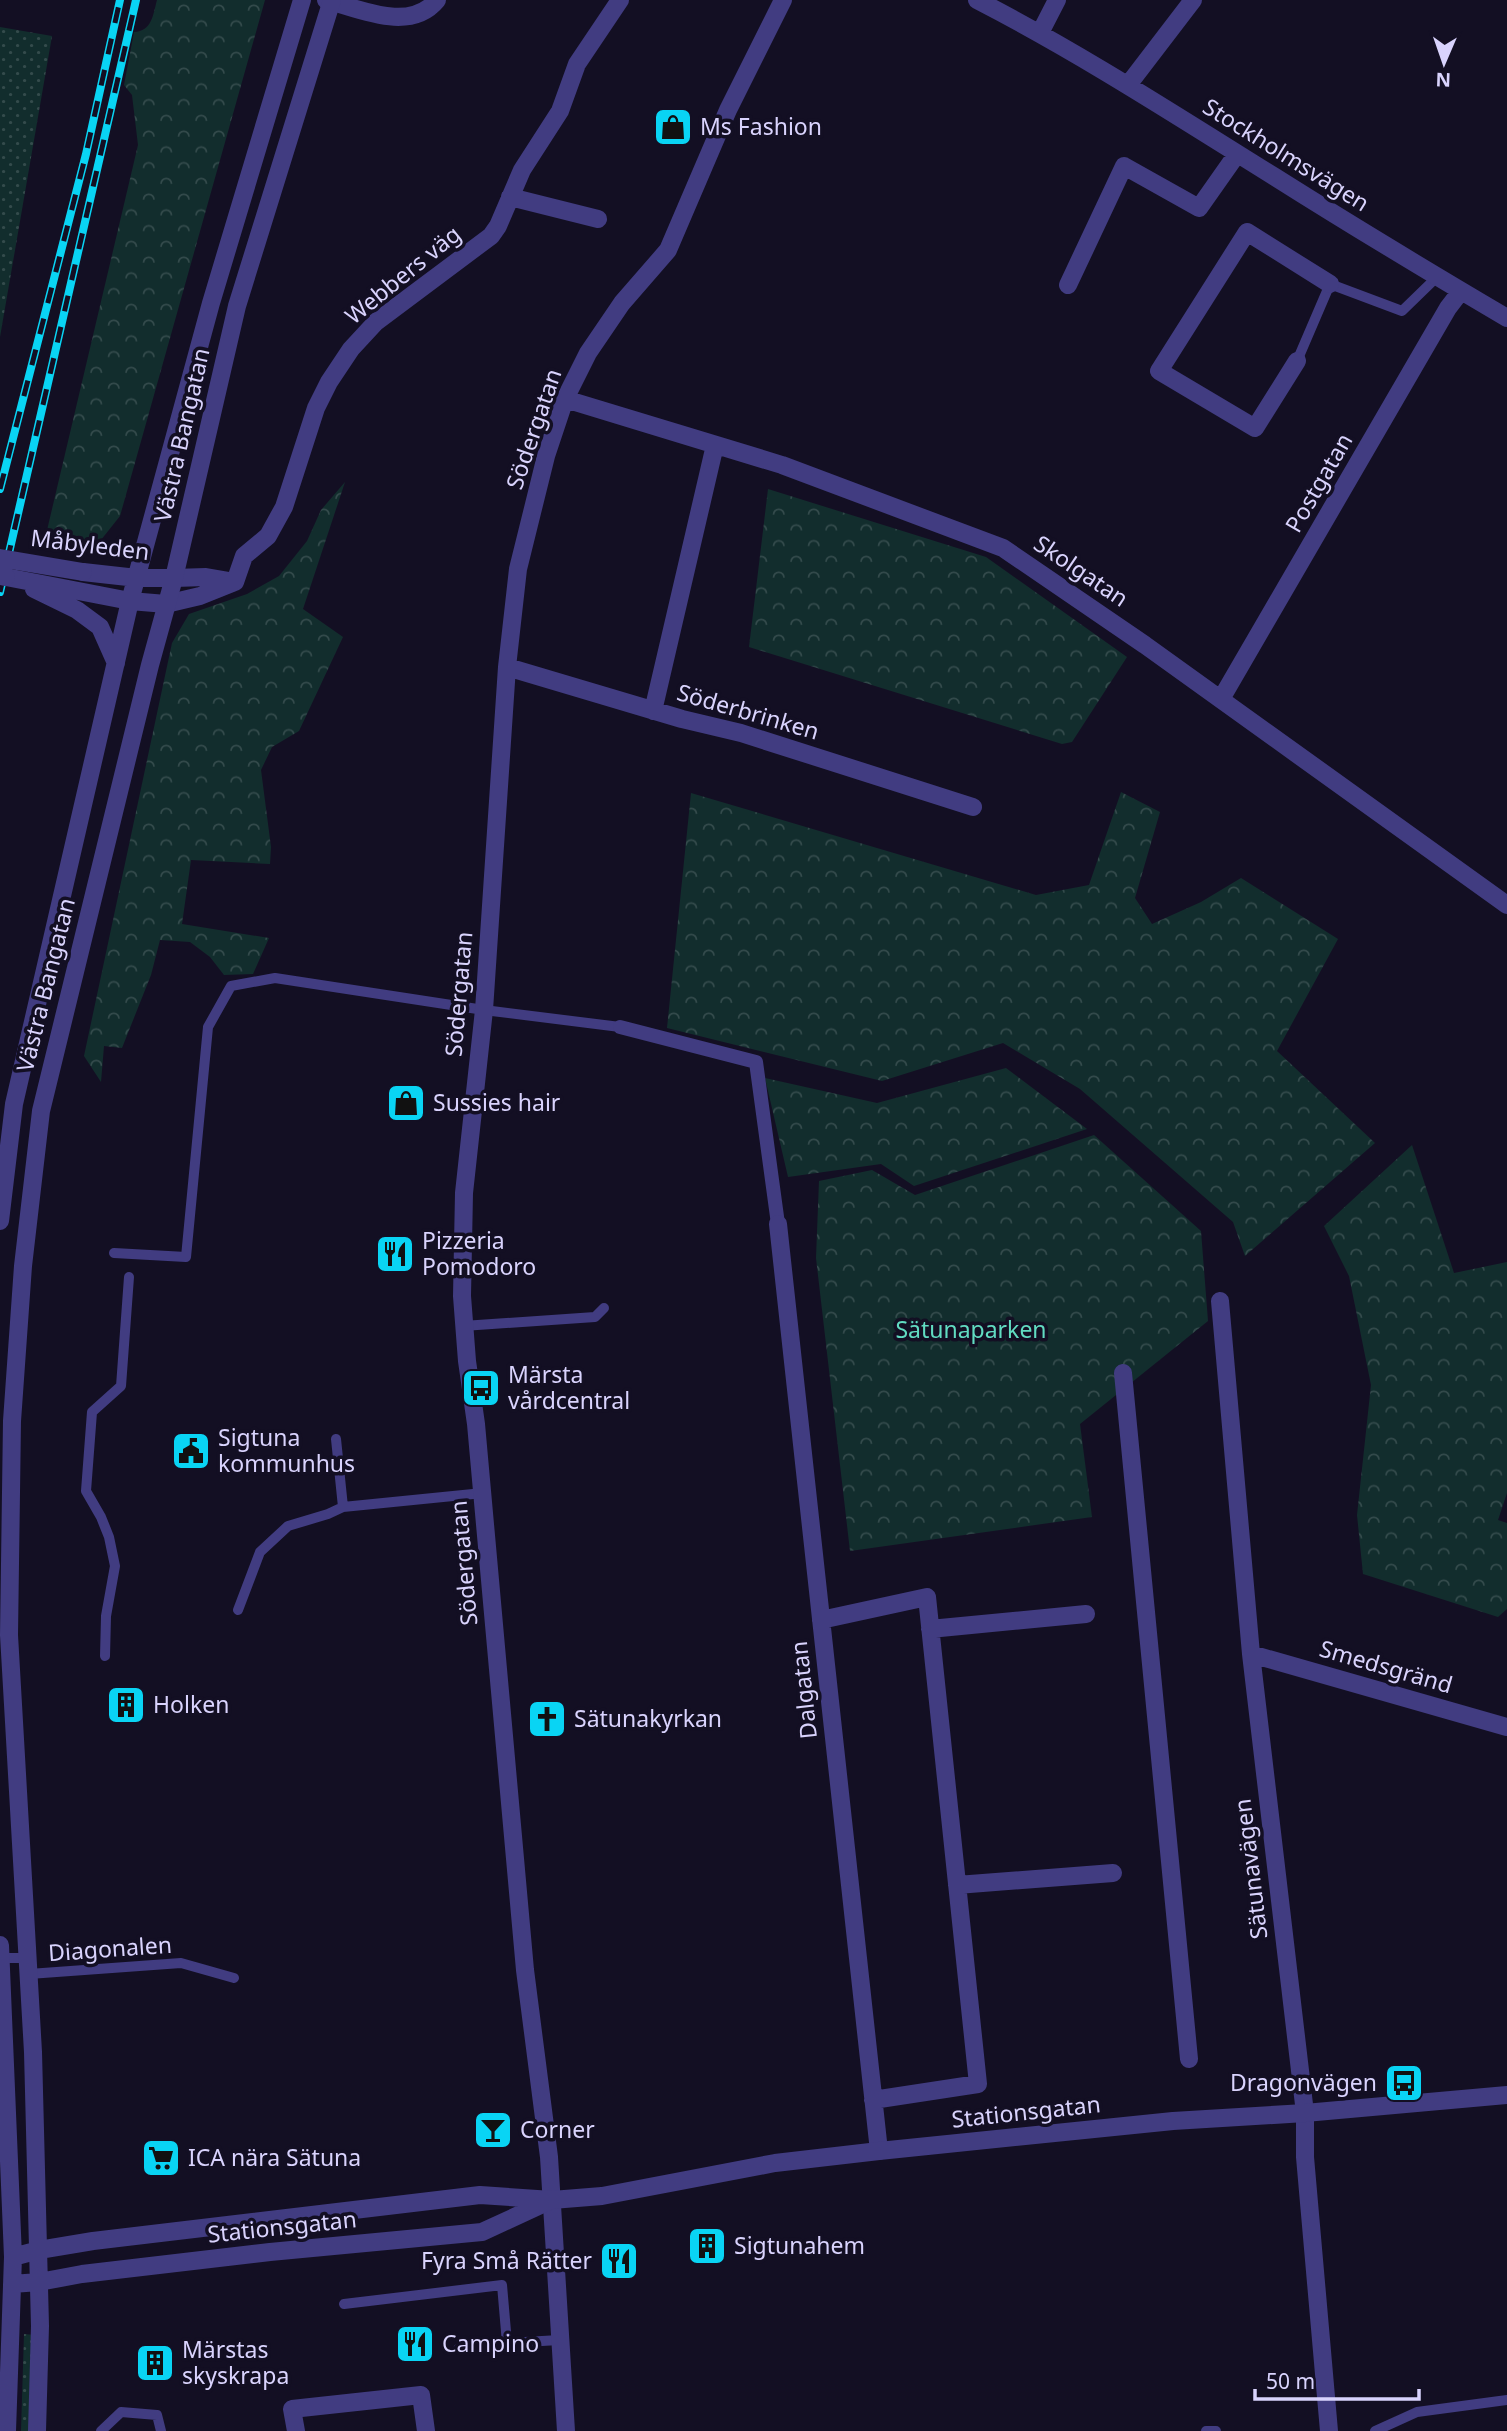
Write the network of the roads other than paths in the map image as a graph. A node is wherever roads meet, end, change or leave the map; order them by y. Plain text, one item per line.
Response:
1 (302, 0) edge
2 (437, 0) edge
3 (620, 0) edge
4 (783, 0) edge
5 (977, 0) edge
6 (1057, 0) edge
7 (1193, 0) edge
8 (330, 1) edge
9 (1040, 33) junction
10 (1128, 85) junction
11 (1237, 154) junction
12 (510, 198) junction
13 (598, 219) dead end
14 (1437, 277) junction
15 (1330, 284) junction
16 (1068, 285) dead end
17 (1461, 291) junction
18 (1507, 318) edge
19 (1297, 361) joint
20 (565, 399) junction
21 (715, 445) junction
22 (0, 558) edge
23 (3, 576) edge
24 (137, 578) junction
25 (174, 578) junction
26 (83, 581) junction
27 (235, 582) junction
28 (131, 601) junction
29 (166, 604) junction
30 (116, 663) junction
31 (507, 667) junction
32 (1221, 699) junction
33 (653, 710) junction
34 (973, 807) dead end
35 (1507, 905) edge
36 (484, 1010) junction
37 (620, 1027) joint
38 (0, 1222) edge
39 (778, 1224) joint
40 (114, 1253) dead end
41 (129, 1277) dead end
42 (1220, 1301) dead end
43 (604, 1308) dead end
44 (463, 1326) junction
45 (1123, 1373) dead end
46 (336, 1439) dead end
47 (483, 1493) junction
48 (343, 1507) junction
49 (237, 1610) dead end
50 (1086, 1614) dead end
51 (821, 1620) junction
52 (930, 1629) junction
53 (1251, 1654) junction
54 (105, 1656) dead end
55 (1507, 1727) edge
56 (1113, 1873) dead end
57 (957, 1885) junction
58 (0, 1945) edge
59 (0, 1958) edge
60 (29, 1973) junction
61 (234, 1978) dead end
62 (1, 1989) edge
63 (1189, 2059) dead end
64 (1507, 2095) edge
65 (873, 2100) junction
66 (1305, 2113) junction
67 (879, 2151) junction
68 (552, 2200) junction
69 (39, 2250) junction
70 (13, 2257) junction
71 (39, 2282) junction
72 (6, 2285) edge
73 (344, 2304) dead end
74 (559, 2340) junction
75 (507, 2343) junction
76 (458, 2349) dead end
77 (1507, 2400) edge
78 (7, 2431) edge
79 (37, 2431) edge
80 (101, 2431) edge
81 (161, 2431) edge
82 (296, 2431) edge
83 (426, 2431) edge
84 (566, 2431) edge
85 (1206, 2431) edge
86 (1216, 2431) edge
87 (1329, 2431) edge
88 (1376, 2431) edge

1 - 24 street, Västra Bangatan
2 - 8 street
3 - 12 street, Webbers väg
4 - 20 street, Södergatan
5 - 9 street
6 - 9 street
7 - 10 street
8 - 25 street, Västra Bangatan
9 - 10 street, Stockholmsvägen
10 - 11 street, Stockholmsvägen
11 - 14 street, Stockholmsvägen
11 - 16 street
12 - 13 street
12 - 27 street, Webbers väg
14 - 15 lane
14 - 17 street, Stockholmsvägen
15 - 19 lane
15 - 19 street
17 - 18 street, Stockholmsvägen
17 - 32 street, Postgatan
20 - 21 street, Skolgatan
20 - 31 street, Södergatan
21 - 32 street, Skolgatan
21 - 33 street
22 - 26 street, Måbyleden, bridge
23 - 26 street, Måbyleden
23 - 30 street
24 - 25 street, Måbyleden
24 - 26 street, Måbyleden
24 - 28 street, Västra Bangatan
25 - 27 street
25 - 29 street, Västra Bangatan
26 - 28 street, Måbyleden
27 - 29 street
28 - 29 street, Måbyleden
28 - 30 street, Västra Bangatan
29 - 60 street, Västra Bangatan
30 - 38 street, Västra Bangatan
31 - 33 street, Söderbrinken
31 - 36 street, Södergatan
32 - 35 street, Skolgatan
33 - 34 street, Söderbrinken
36 - 37 lane
36 - 40 lane
36 - 44 street, Södergatan
37 - 39 street
39 - 51 street, Dalgatan
41 - 54 lane
42 - 53 street, Sätunavägen
43 - 44 lane
44 - 47 street, Södergatan
45 - 63 street
46 - 48 lane
47 - 48 lane
47 - 68 street, Södergatan
48 - 49 lane
50 - 52 street
51 - 52 street
51 - 65 street, Dalgatan
52 - 57 street
53 - 55 street, Smedsgränd
53 - 66 street, Sätunavägen
56 - 57 street
57 - 65 street
58 - 59 street
59 - 60 lane
59 - 62 street
60 - 61 lane, Diagonalen
60 - 62 lane
60 - 69 street, Västra Bangatan
62 - 70 street
64 - 66 street, Stationsgatan
65 - 67 street, Dalgatan
66 - 67 street, Stationsgatan
66 - 87 street, Sätunavägen
67 - 68 street, Stationsgatan
68 - 69 street, Stationsgatan
68 - 71 street, Stationsgatan
68 - 74 street, Södergatan
69 - 70 street, Stationsgatan
69 - 71 street, Västra Bangatan
70 - 72 street
71 - 72 street, Stationsgatan
71 - 79 street, Västra Bangatan
72 - 78 street
73 - 75 lane
74 - 75 lane
74 - 84 street, Södergatan
75 - 76 lane
77 - 88 lane
80 - 81 lane
82 - 83 street
85 - 86 lane

